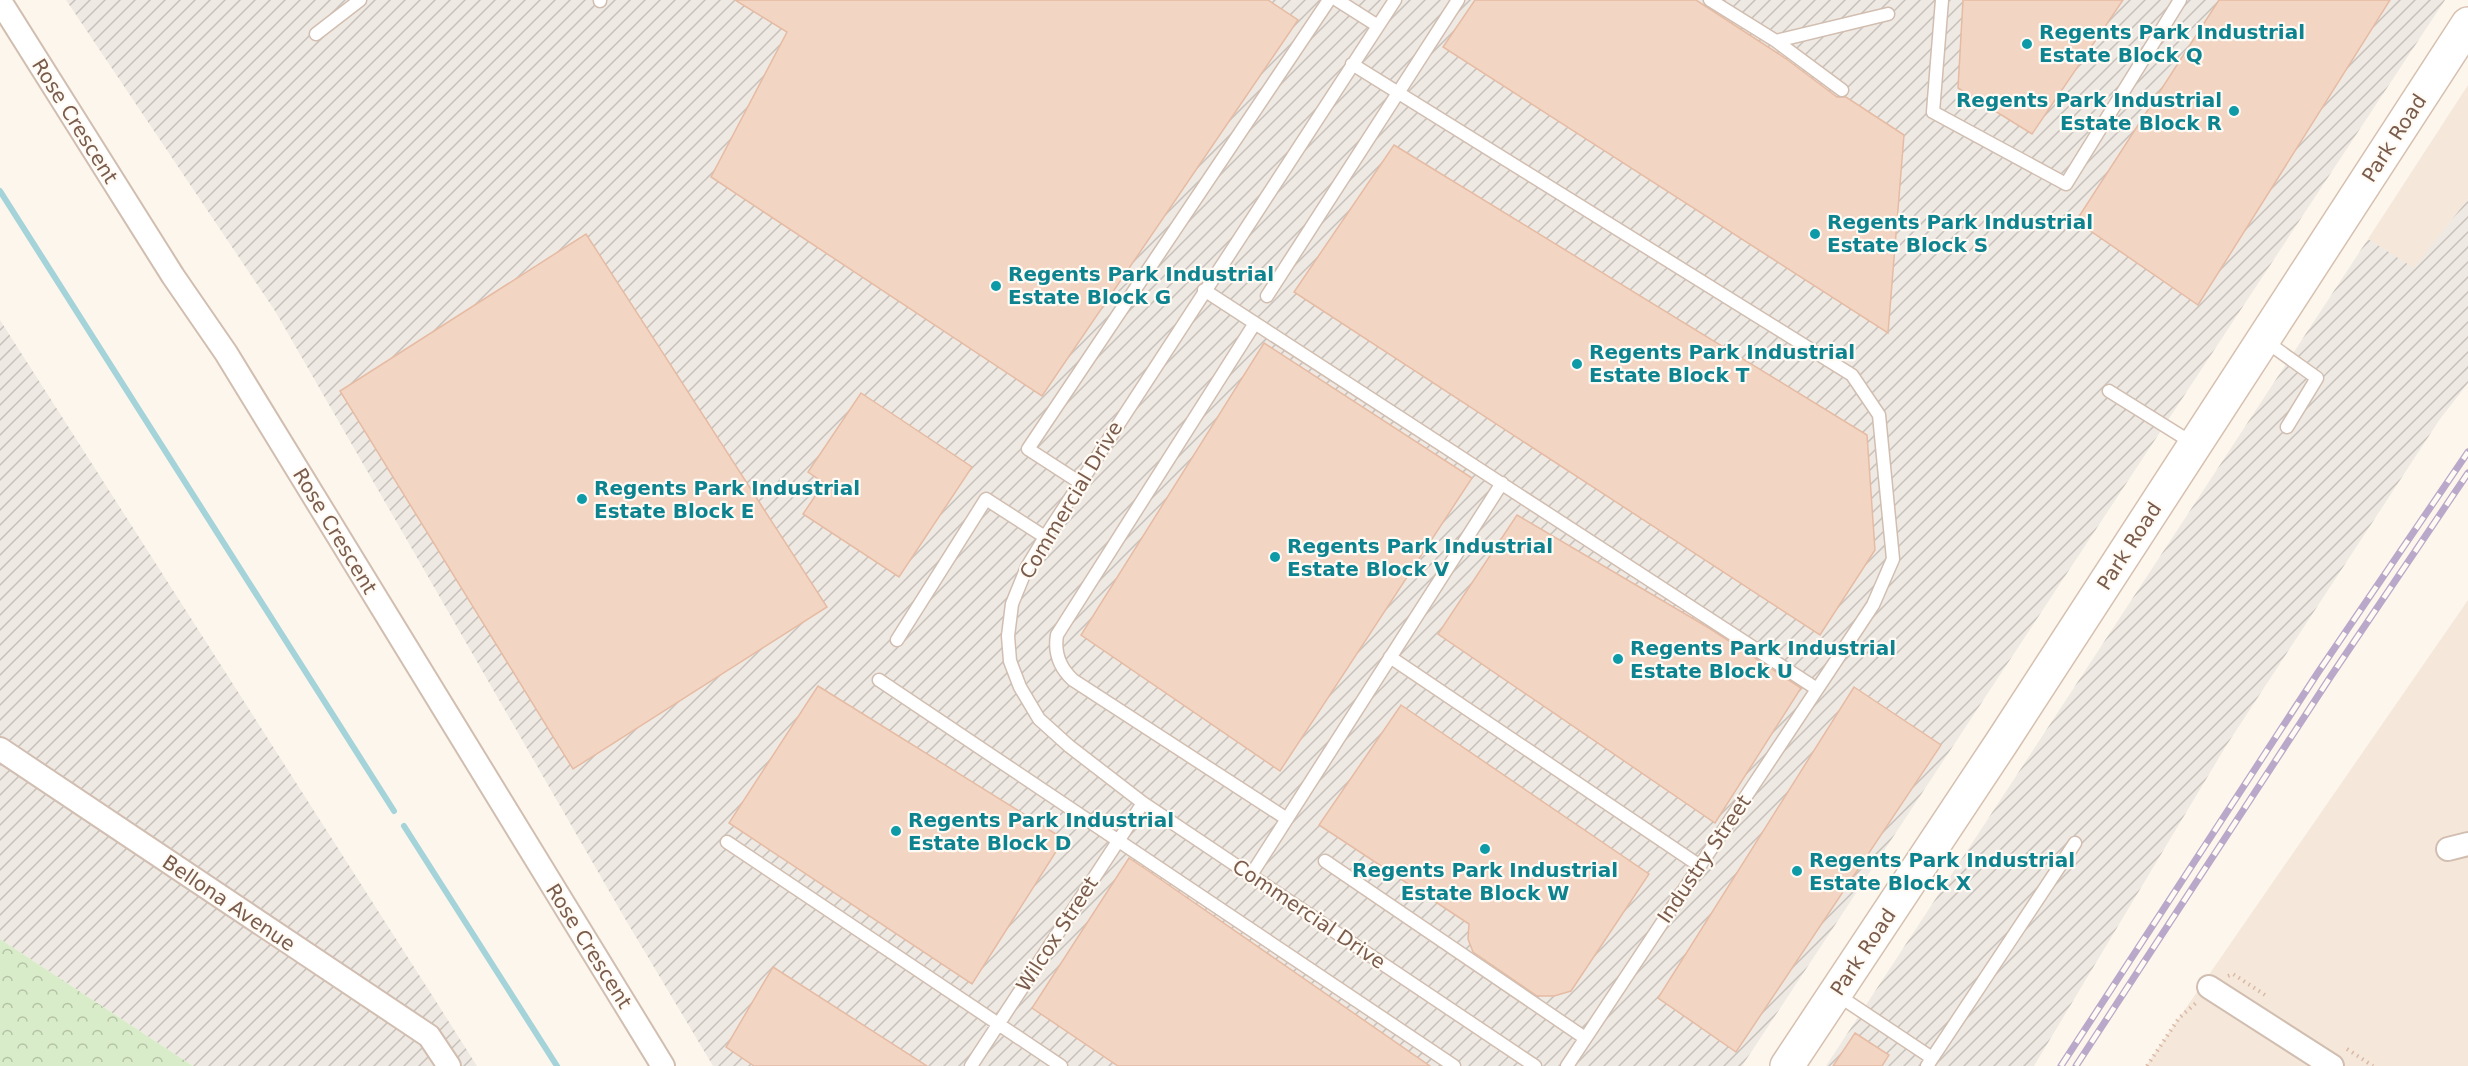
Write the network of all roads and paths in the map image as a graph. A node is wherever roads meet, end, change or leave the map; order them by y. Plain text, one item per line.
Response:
1 (360, 0) edge
2 (1329, 0) edge
3 (1337, 0) edge
4 (1395, 0) edge
5 (1458, 0) edge
6 (1710, 0) edge
7 (1942, 0) edge
8 (2181, 0) edge
9 (0, 1) edge
10 (1888, 14) dead end
11 (2468, 24) edge
12 (1378, 26) junction
13 (316, 34) dead end
14 (1776, 41) junction
15 (1352, 64) junction
16 (1842, 90) dead end
17 (1397, 93) junction
18 (1204, 290) junction
19 (1267, 296) dead end
20 (1255, 323) junction
21 (2263, 340) junction
22 (2109, 391) dead end
23 (2287, 427) dead end
24 (2194, 445) junction
25 (1080, 482) junction
26 (1502, 483) junction
27 (1044, 537) junction
28 (897, 640) dead end
29 (1390, 657) junction
30 (879, 680) dead end
31 (1817, 689) junction
32 (0, 749) edge
33 (1143, 803) junction
34 (1287, 819) junction
35 (1118, 841) junction
36 (727, 842) dead end
37 (2075, 843) dead end
38 (1325, 861) dead end
39 (1700, 866) junction
40 (1251, 875) junction
41 (1835, 994) junction
42 (2204, 994) joint
43 (998, 1024) junction
44 (1585, 1038) junction
45 (1930, 1062) edge
46 (449, 1066) edge
47 (663, 1066) edge
48 (971, 1066) edge
49 (1061, 1066) edge
50 (1454, 1066) edge
51 (1535, 1066) edge
52 (1567, 1066) edge
53 (1787, 1066) edge
54 (2147, 1066) edge
55 (2332, 1066) edge

1 - 13 lane
2 - 25 lane
3 - 12 lane
4 - 12 lane, Commercial Drive
5 - 17 lane
6 - 14 lane
7 - 8 lane
9 - 47 street, Rose Crescent
10 - 14 lane
11 - 21 main road, Park Road
12 - 15 lane, Commercial Drive
14 - 16 lane
15 - 17 lane
15 - 18 lane, Commercial Drive
17 - 19 lane
17 - 31 lane, Industry Street
18 - 20 lane
18 - 25 lane, Commercial Drive
20 - 26 lane
20 - 34 lane
21 - 23 lane
21 - 24 main road, Park Road
22 - 24 lane
24 - 41 main road, Park Road
25 - 27 lane, Commercial Drive
26 - 29 lane
26 - 31 lane
27 - 28 lane
27 - 33 lane, Commercial Drive
29 - 34 lane
29 - 39 lane
30 - 35 lane
31 - 39 lane, Industry Street
32 - 46 street, Bellona Avenue
33 - 35 lane, Wilcox Street
33 - 40 lane, Commercial Drive
34 - 40 lane
35 - 43 lane, Wilcox Street
35 - 50 lane
36 - 43 lane
37 - 45 lane
38 - 44 lane
39 - 44 lane, Industry Street
40 - 51 lane, Commercial Drive
41 - 45 lane
41 - 53 main road, Park Road
42 - 54 path
42 - 55 street
43 - 48 lane, Wilcox Street
43 - 49 lane
44 - 52 lane, Industry Street

